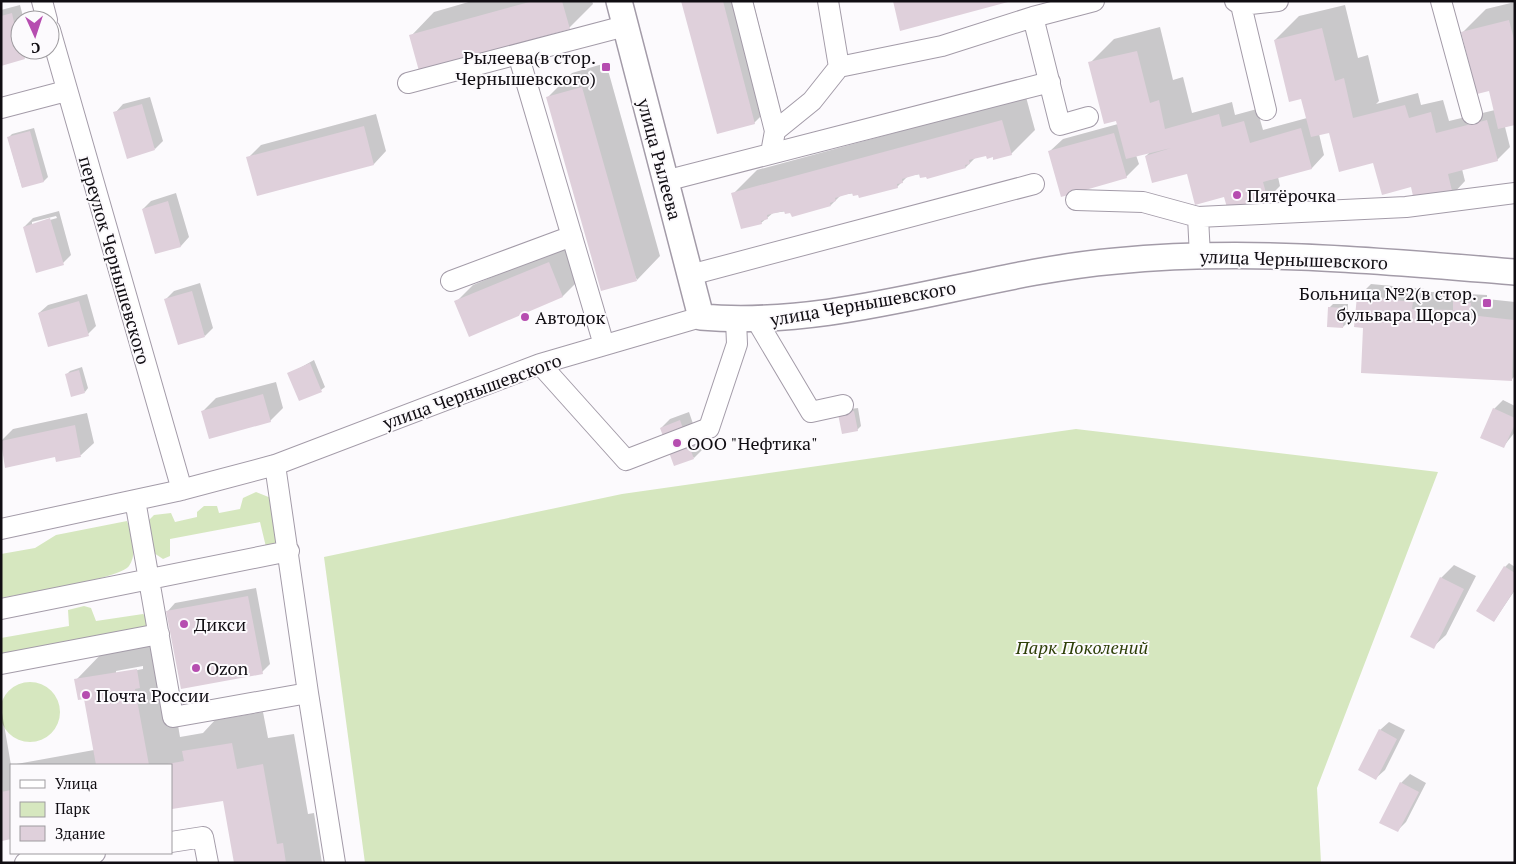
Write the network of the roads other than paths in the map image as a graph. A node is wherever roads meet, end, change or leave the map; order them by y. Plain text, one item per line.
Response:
1 (619, 1) edge
2 (742, 1) edge
3 (828, 1) edge
4 (1094, 1) edge
5 (1278, 1) edge
6 (1441, 1) edge
7 (1238, 3) edge
8 (1033, 17) junction
9 (625, 26) junction
10 (518, 54) junction
11 (58, 60) edge
12 (839, 67) junction
13 (1050, 82) junction
14 (408, 83) dead end
15 (66, 90) junction
16 (1, 108) edge
17 (1266, 110) dead end
18 (1472, 114) dead end
19 (1088, 117) dead end
20 (775, 131) junction
21 (771, 153) junction
22 (666, 181) junction
23 (1034, 184) dead end
24 (1515, 193) edge
25 (1076, 200) dead end
26 (1198, 216) junction
27 (572, 236) junction
28 (1200, 256) junction
29 (1515, 272) edge
30 (690, 275) junction
31 (450, 281) dead end
32 (701, 318) junction
33 (747, 320) junction
34 (604, 345) junction
35 (540, 364) junction
36 (843, 405) dead end
37 (275, 465) junction
38 (182, 490) junction
39 (135, 500) junction
40 (1, 529) edge
41 (289, 552) junction
42 (150, 580) junction
43 (1, 609) edge
44 (159, 634) junction
45 (1, 664) edge
46 (308, 693) junction
47 (172, 842) edge
48 (88, 854) edge
49 (25, 863) edge
50 (208, 863) edge
51 (335, 863) edge

1 - 9 main road, улица Рылеева
2 - 20 street
3 - 12 street
4 - 8 street
5 - 7 street
6 - 18 street
7 - 17 street
8 - 12 street
8 - 13 street
9 - 10 street
9 - 22 main road, улица Рылеева
10 - 14 street
10 - 27 street
11 - 15 street, переулок Чернышевского
12 - 20 street
13 - 19 street
13 - 21 street
15 - 16 street
15 - 38 street, переулок Чернышевского
20 - 21 street
21 - 22 street
22 - 30 main road, улица Рылеева
23 - 30 street
24 - 26 street
25 - 26 street
26 - 28 street
27 - 31 street
27 - 34 street
28 - 29 main road, улица Чернышевского
28 - 33 main road, улица Чернышевского
30 - 32 main road, улица Рылеева
32 - 33 main road, улица Чернышевского
32 - 34 street, улица Чернышевского
33 - 35 street
33 - 36 street
34 - 35 street, улица Чернышевского
35 - 37 street, улица Чернышевского
37 - 38 street, улица Чернышевского
37 - 41 street
38 - 39 street, улица Чернышевского
39 - 40 street, улица Чернышевского
39 - 42 street
41 - 42 street
41 - 46 street
42 - 43 street
42 - 44 street
44 - 45 street
44 - 46 street
46 - 51 street
47 - 50 street
48 - 49 street

